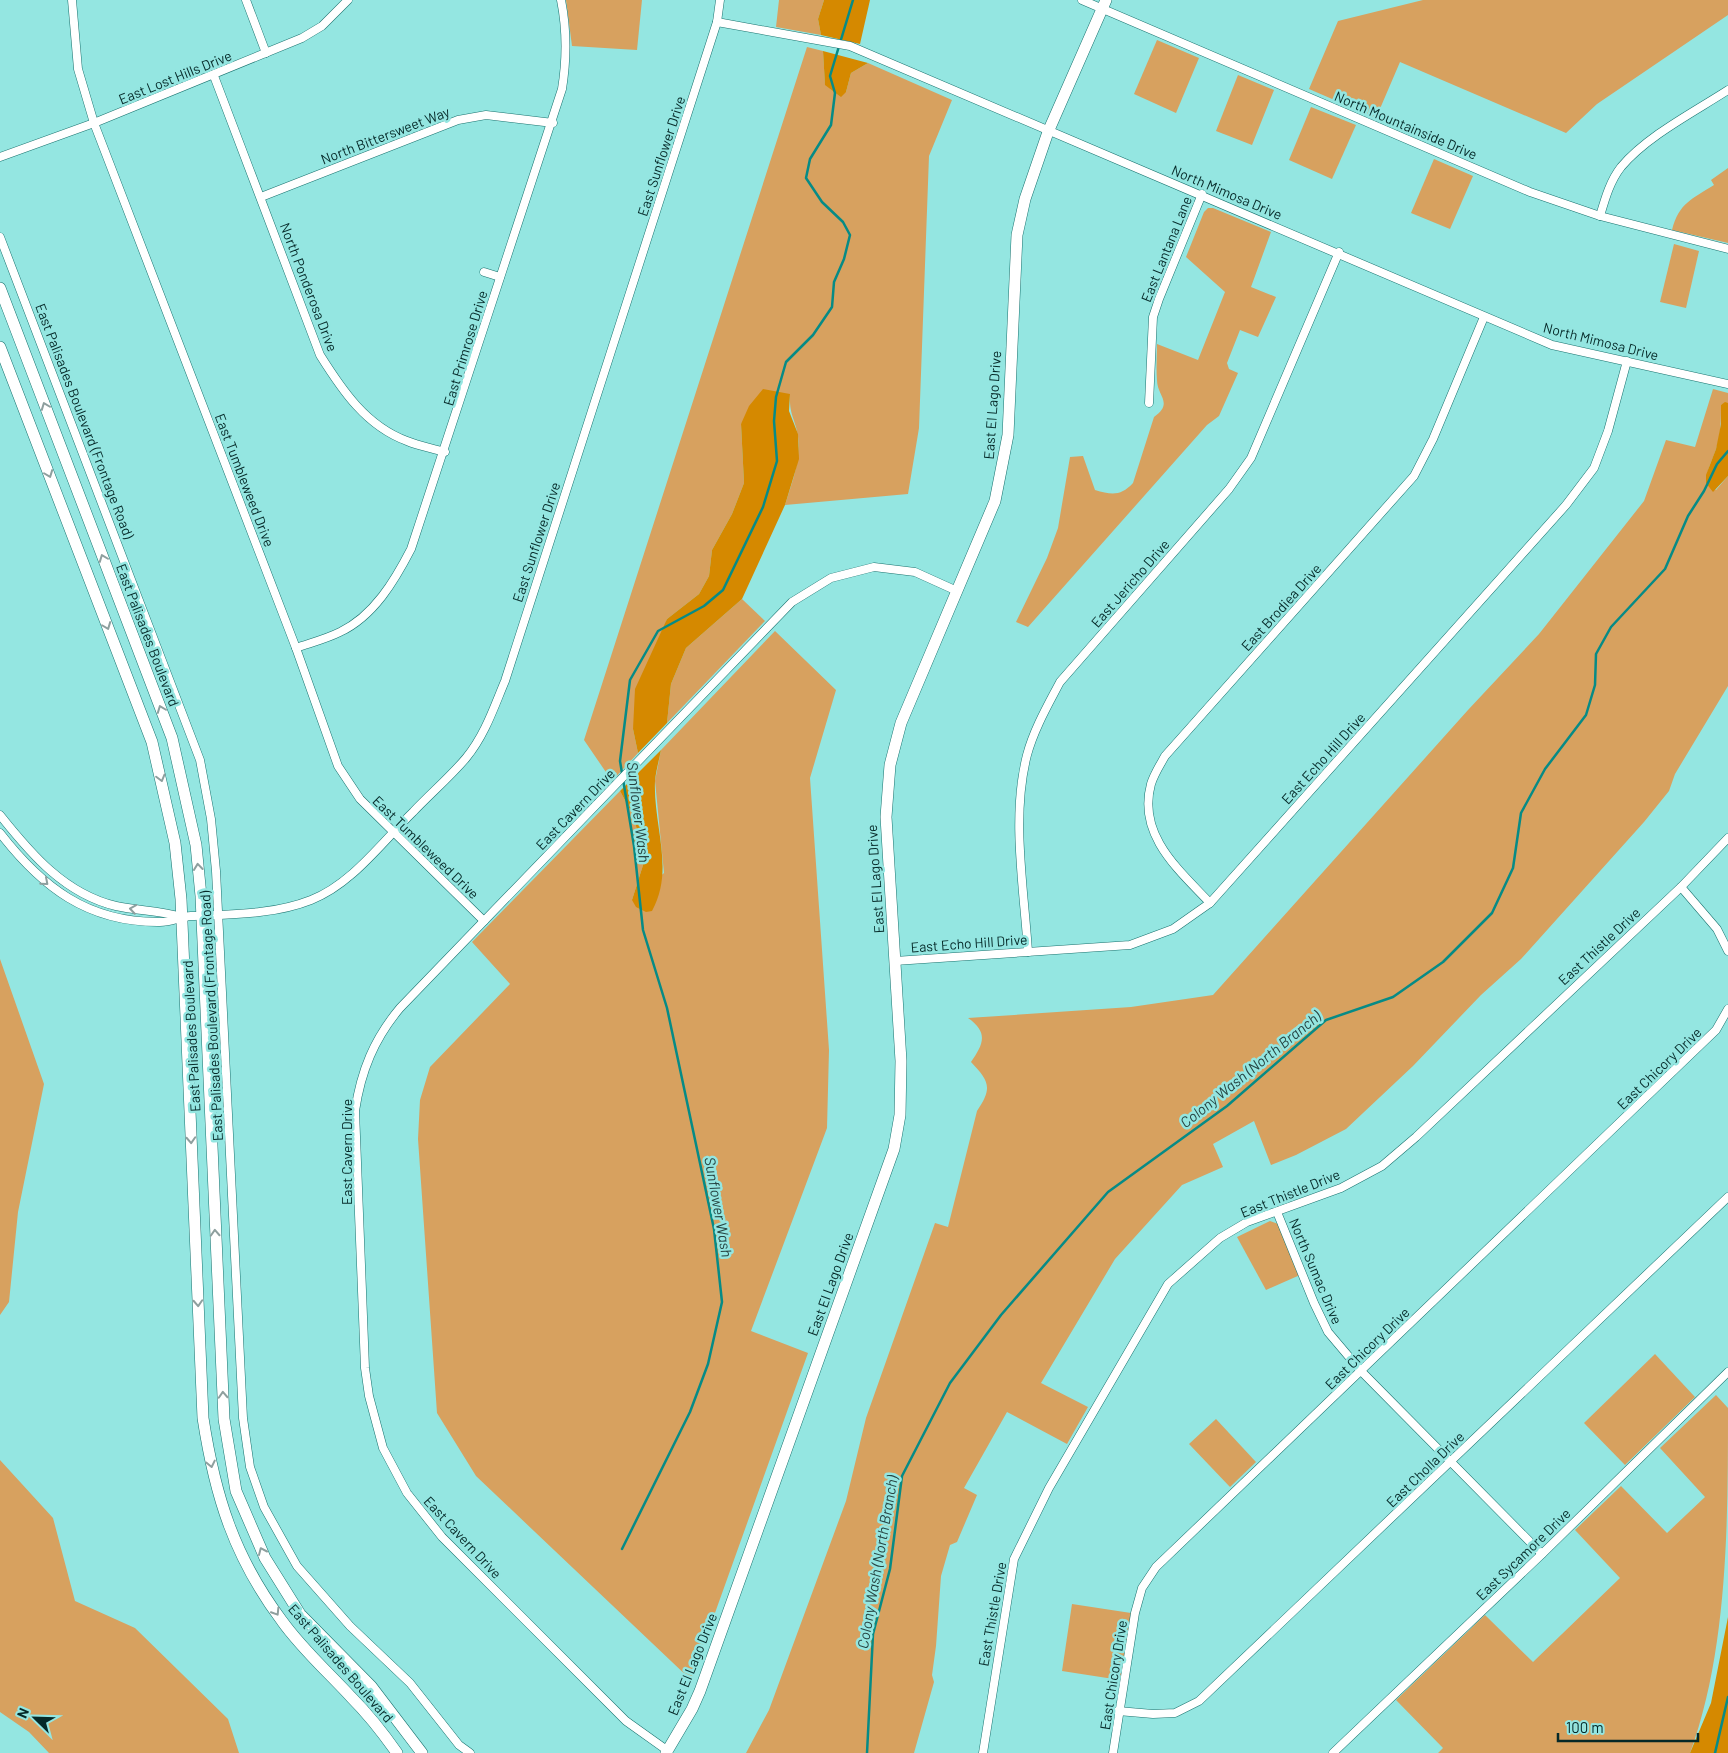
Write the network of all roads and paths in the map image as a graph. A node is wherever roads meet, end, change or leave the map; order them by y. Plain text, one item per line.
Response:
1 (72, 0) edge
2 (246, 0) edge
3 (348, 0) edge
4 (562, 0) edge
5 (720, 0) edge
6 (1082, 0) edge
7 (1104, 4) edge
8 (717, 22) junction
9 (266, 53) junction
10 (214, 76) junction
11 (1728, 90) edge
12 (553, 122) junction
13 (94, 123) junction
14 (1048, 132) junction
15 (0, 156) edge
16 (1202, 194) junction
17 (261, 196) junction
18 (1600, 216) junction
19 (0, 237) edge
20 (1728, 249) edge
21 (1339, 252) junction
22 (484, 272) dead end
23 (500, 277) junction
24 (0, 288) edge
25 (1484, 317) junction
26 (0, 347) edge
27 (1627, 361) junction
28 (1728, 384) edge
29 (1149, 403) dead end
30 (445, 452) junction
31 (956, 591) junction
32 (296, 648) junction
33 (0, 815) edge
34 (392, 833) junction
35 (0, 834) edge
36 (1728, 838) edge
37 (40, 862) junction
38 (32, 871) junction
39 (1681, 886) junction
40 (1210, 903) junction
41 (219, 915) junction
42 (201, 916) junction
43 (181, 917) junction
44 (484, 921) junction
45 (1728, 951) edge
46 (1028, 952) junction
47 (895, 961) junction
48 (1728, 1008) edge
49 (1728, 1197) edge
50 (1277, 1212) junction
51 (1361, 1371) junction
52 (1728, 1372) edge
53 (1451, 1462) junction
54 (1542, 1554) junction
55 (1118, 1711) junction
56 (667, 1752) edge
57 (397, 1753) edge
58 (422, 1753) edge
59 (470, 1753) edge
60 (983, 1753) edge
61 (1113, 1753) edge
62 (1333, 1753) edge

1 - 13 street, East Tumbleweed Drive
2 - 9 street
3 - 9 street, East Lost Hills Drive
4 - 12 street, East Primrose Drive
5 - 8 street, East Sunflower Drive
6 - 7 street, North Mountainside Drive
7 - 14 street, East El Lago Drive
7 - 18 street, North Mountainside Drive
8 - 14 street, North Mimosa Drive
8 - 34 street, East Sunflower Drive
9 - 10 street, East Lost Hills Drive
10 - 13 street, East Lost Hills Drive
10 - 17 street, North Ponderosa Drive
11 - 18 street
12 - 17 street, North Bittersweet Way
12 - 23 street, East Primrose Drive
13 - 15 street, East Lost Hills Drive
13 - 32 street, East Tumbleweed Drive
14 - 16 street, North Mimosa Drive
14 - 31 street, East El Lago Drive
16 - 21 street, North Mimosa Drive
16 - 29 street, East Lantana Lane
17 - 30 street, North Ponderosa Drive
18 - 20 street, North Mountainside Drive
19 - 41 street, East Palisades Boulevard (Frontage Road)
21 - 25 street, North Mimosa Drive
21 - 46 street, East Jericho Drive
22 - 23 street
23 - 30 street, East Primrose Drive
42 -> 24 street, East Palisades Boulevard
25 - 27 street, North Mimosa Drive
25 - 40 street, East Brodiea Drive
26 -> 43 street, East Palisades Boulevard
27 - 28 street, North Mimosa Drive
27 - 40 street, East Echo Hill Drive
30 - 32 street, East Primrose Drive
31 - 44 street, East Cavern Drive
31 - 47 street, East El Lago Drive
32 - 34 street, East Tumbleweed Drive
33 - 37 street
34 - 41 street, East Sunflower Drive
34 - 44 street, East Tumbleweed Drive
35 - 38 street
36 - 39 street, East Thistle Drive
37 - 38 street
43 -> 37 street
38 -> 43 street
39 - 45 street
39 - 50 street, East Thistle Drive
40 - 46 street, East Echo Hill Drive
41 - 42 street, East Sunflower Drive
41 - 59 street, East Palisades Boulevard (Frontage Road)
42 - 43 street, East Sunflower Drive
58 -> 42 street, East Palisades Boulevard
43 -> 57 street, East Palisades Boulevard
44 - 56 street, East Cavern Drive
46 - 47 street, East Echo Hill Drive
47 - 56 street, East El Lago Drive
48 - 51 street, East Chicory Drive
49 - 53 street, East Cholla Drive
50 - 51 street, North Sumac Drive
50 - 60 street, East Thistle Drive
51 - 53 street, North Sumac Drive
51 - 55 street, East Chicory Drive
52 - 54 street, East Sycamore Drive
53 - 54 street, North Sumac Drive
53 - 55 street, East Cholla Drive
54 - 62 street, East Sycamore Drive
55 - 61 street, East Chicory Drive

